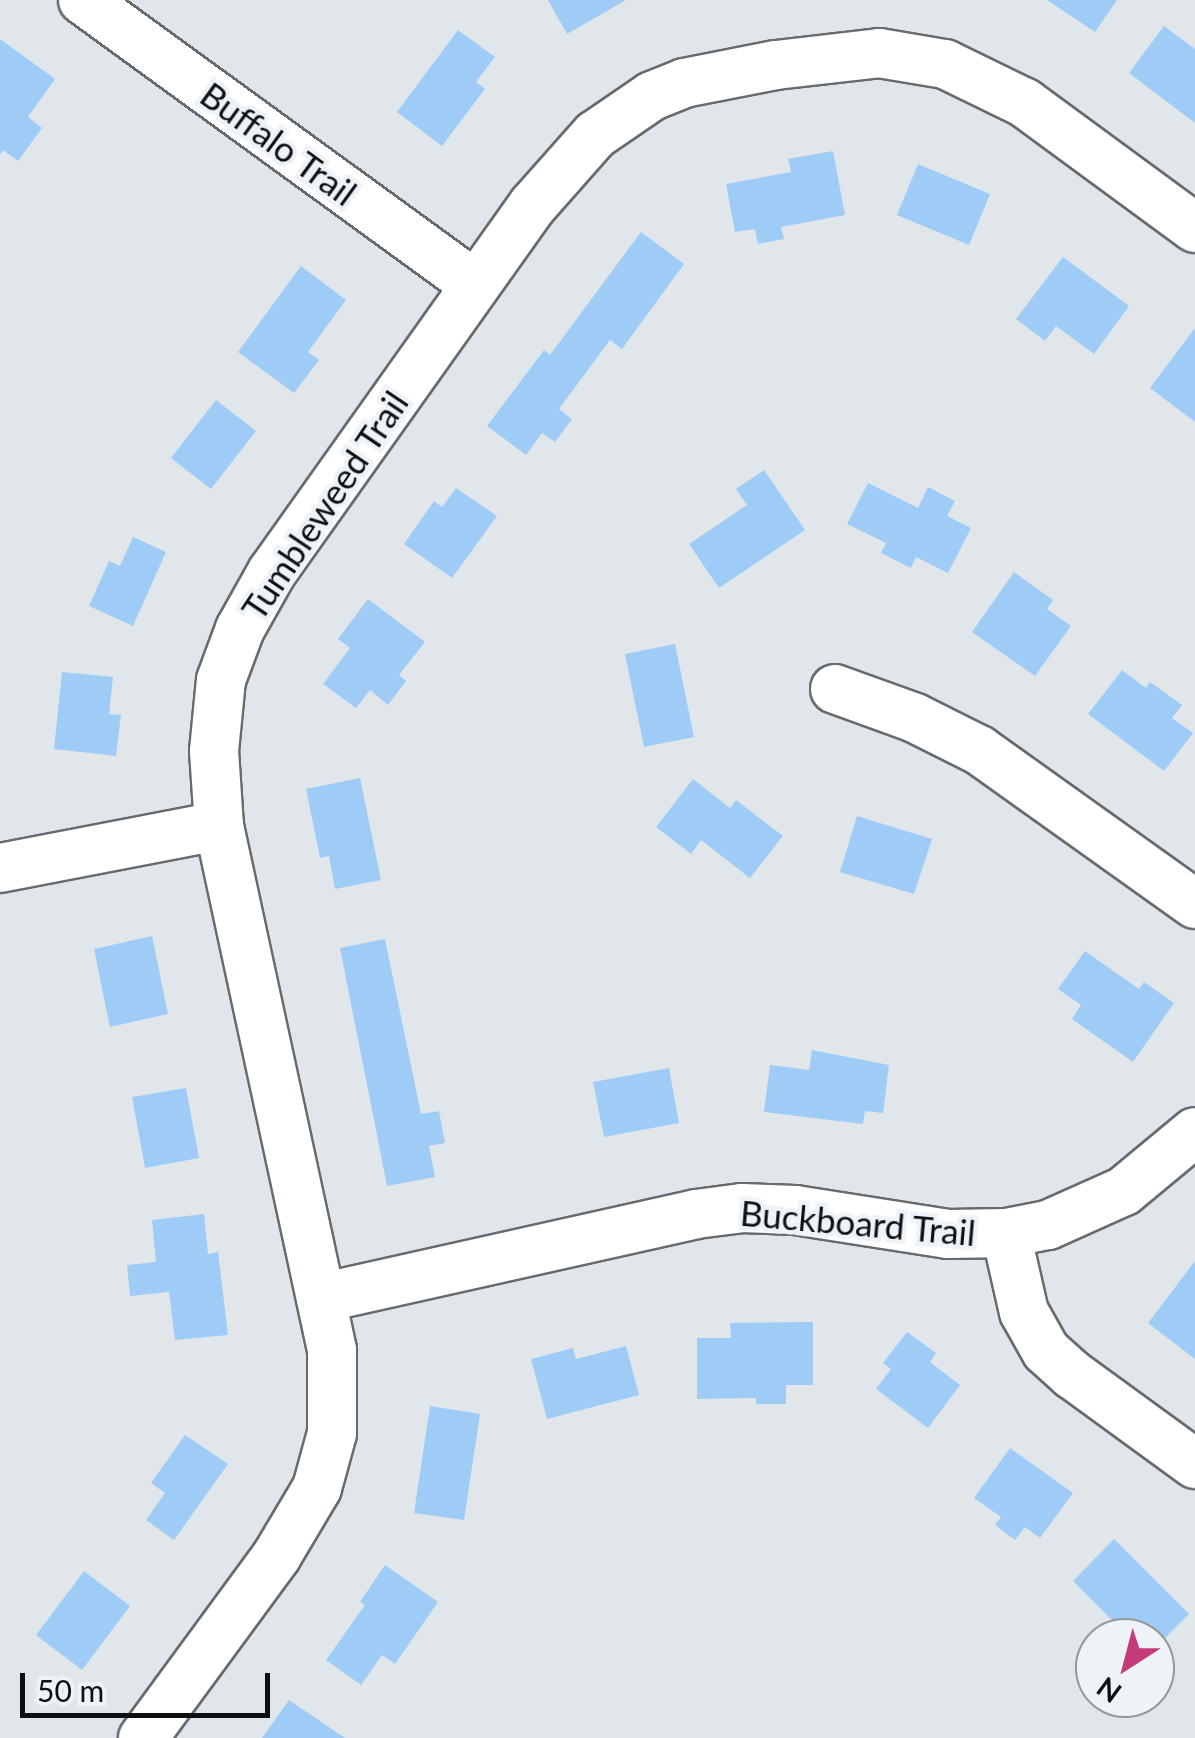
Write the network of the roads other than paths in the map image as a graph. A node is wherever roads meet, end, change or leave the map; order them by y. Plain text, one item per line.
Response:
1 (83, 0) edge
2 (1181, 217) edge
3 (475, 285) junction
4 (835, 690) dead end
5 (219, 826) junction
6 (0, 868) edge
7 (1195, 904) edge
8 (1195, 1132) edge
9 (1006, 1232) junction
10 (321, 1298) junction
11 (1195, 1464) edge
12 (143, 1738) edge

1 - 3 street, Buffalo Trail
2 - 3 street, Tumbleweed Trail
3 - 5 street, Tumbleweed Trail
4 - 7 street
5 - 6 street
5 - 10 street, Tumbleweed Trail
8 - 9 street, Buckboard Trail
9 - 10 street, Buckboard Trail
9 - 11 street
10 - 12 street, Tumbleweed Trail

